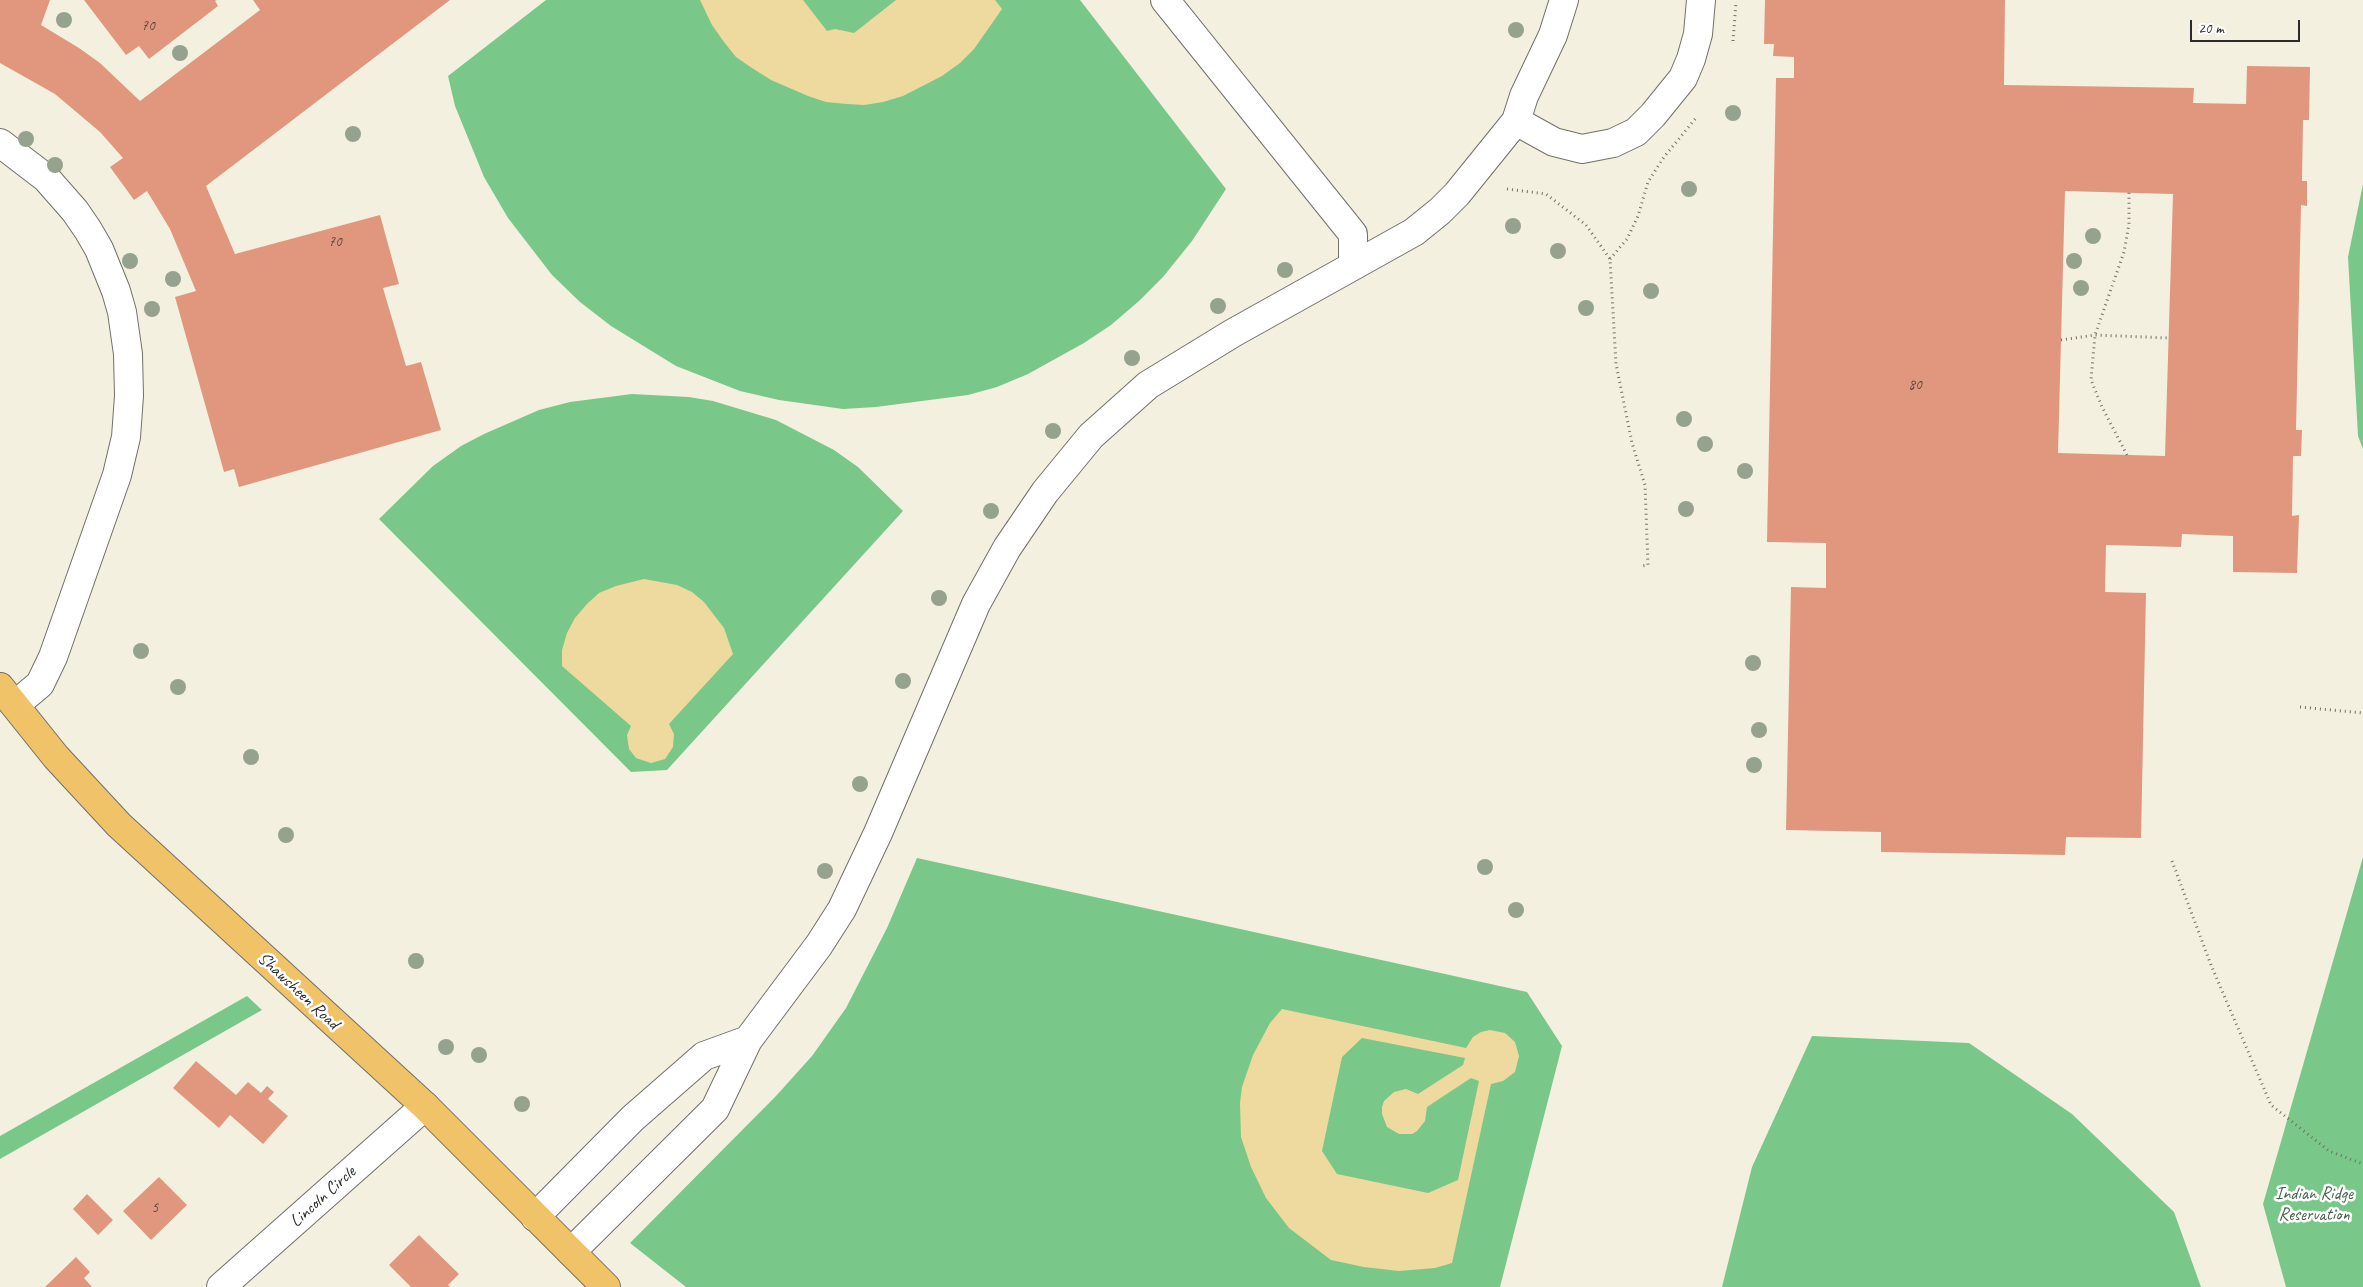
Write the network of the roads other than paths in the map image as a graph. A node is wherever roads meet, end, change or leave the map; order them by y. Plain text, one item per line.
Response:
1 (1166, 0) edge
2 (1564, 0) edge
3 (1700, 0) edge
4 (1516, 121) junction
5 (0, 143) edge
6 (1353, 266) junction
7 (7, 696) edge
8 (748, 1040) junction
9 (424, 1106) junction
10 (535, 1217) junction
11 (570, 1252) junction
12 (222, 1287) edge
13 (606, 1287) edge

1 - 6 street
2 - 4 street
3 - 4 street
4 - 6 street
5 - 7 street
6 - 8 street
7 - 9 main road, Shawsheen Road
8 - 10 street
8 - 11 street
9 - 10 main road, Shawsheen Road
9 - 12 street, Lincoln Circle
10 - 11 main road, Shawsheen Road
11 - 13 main road, Shawsheen Road

